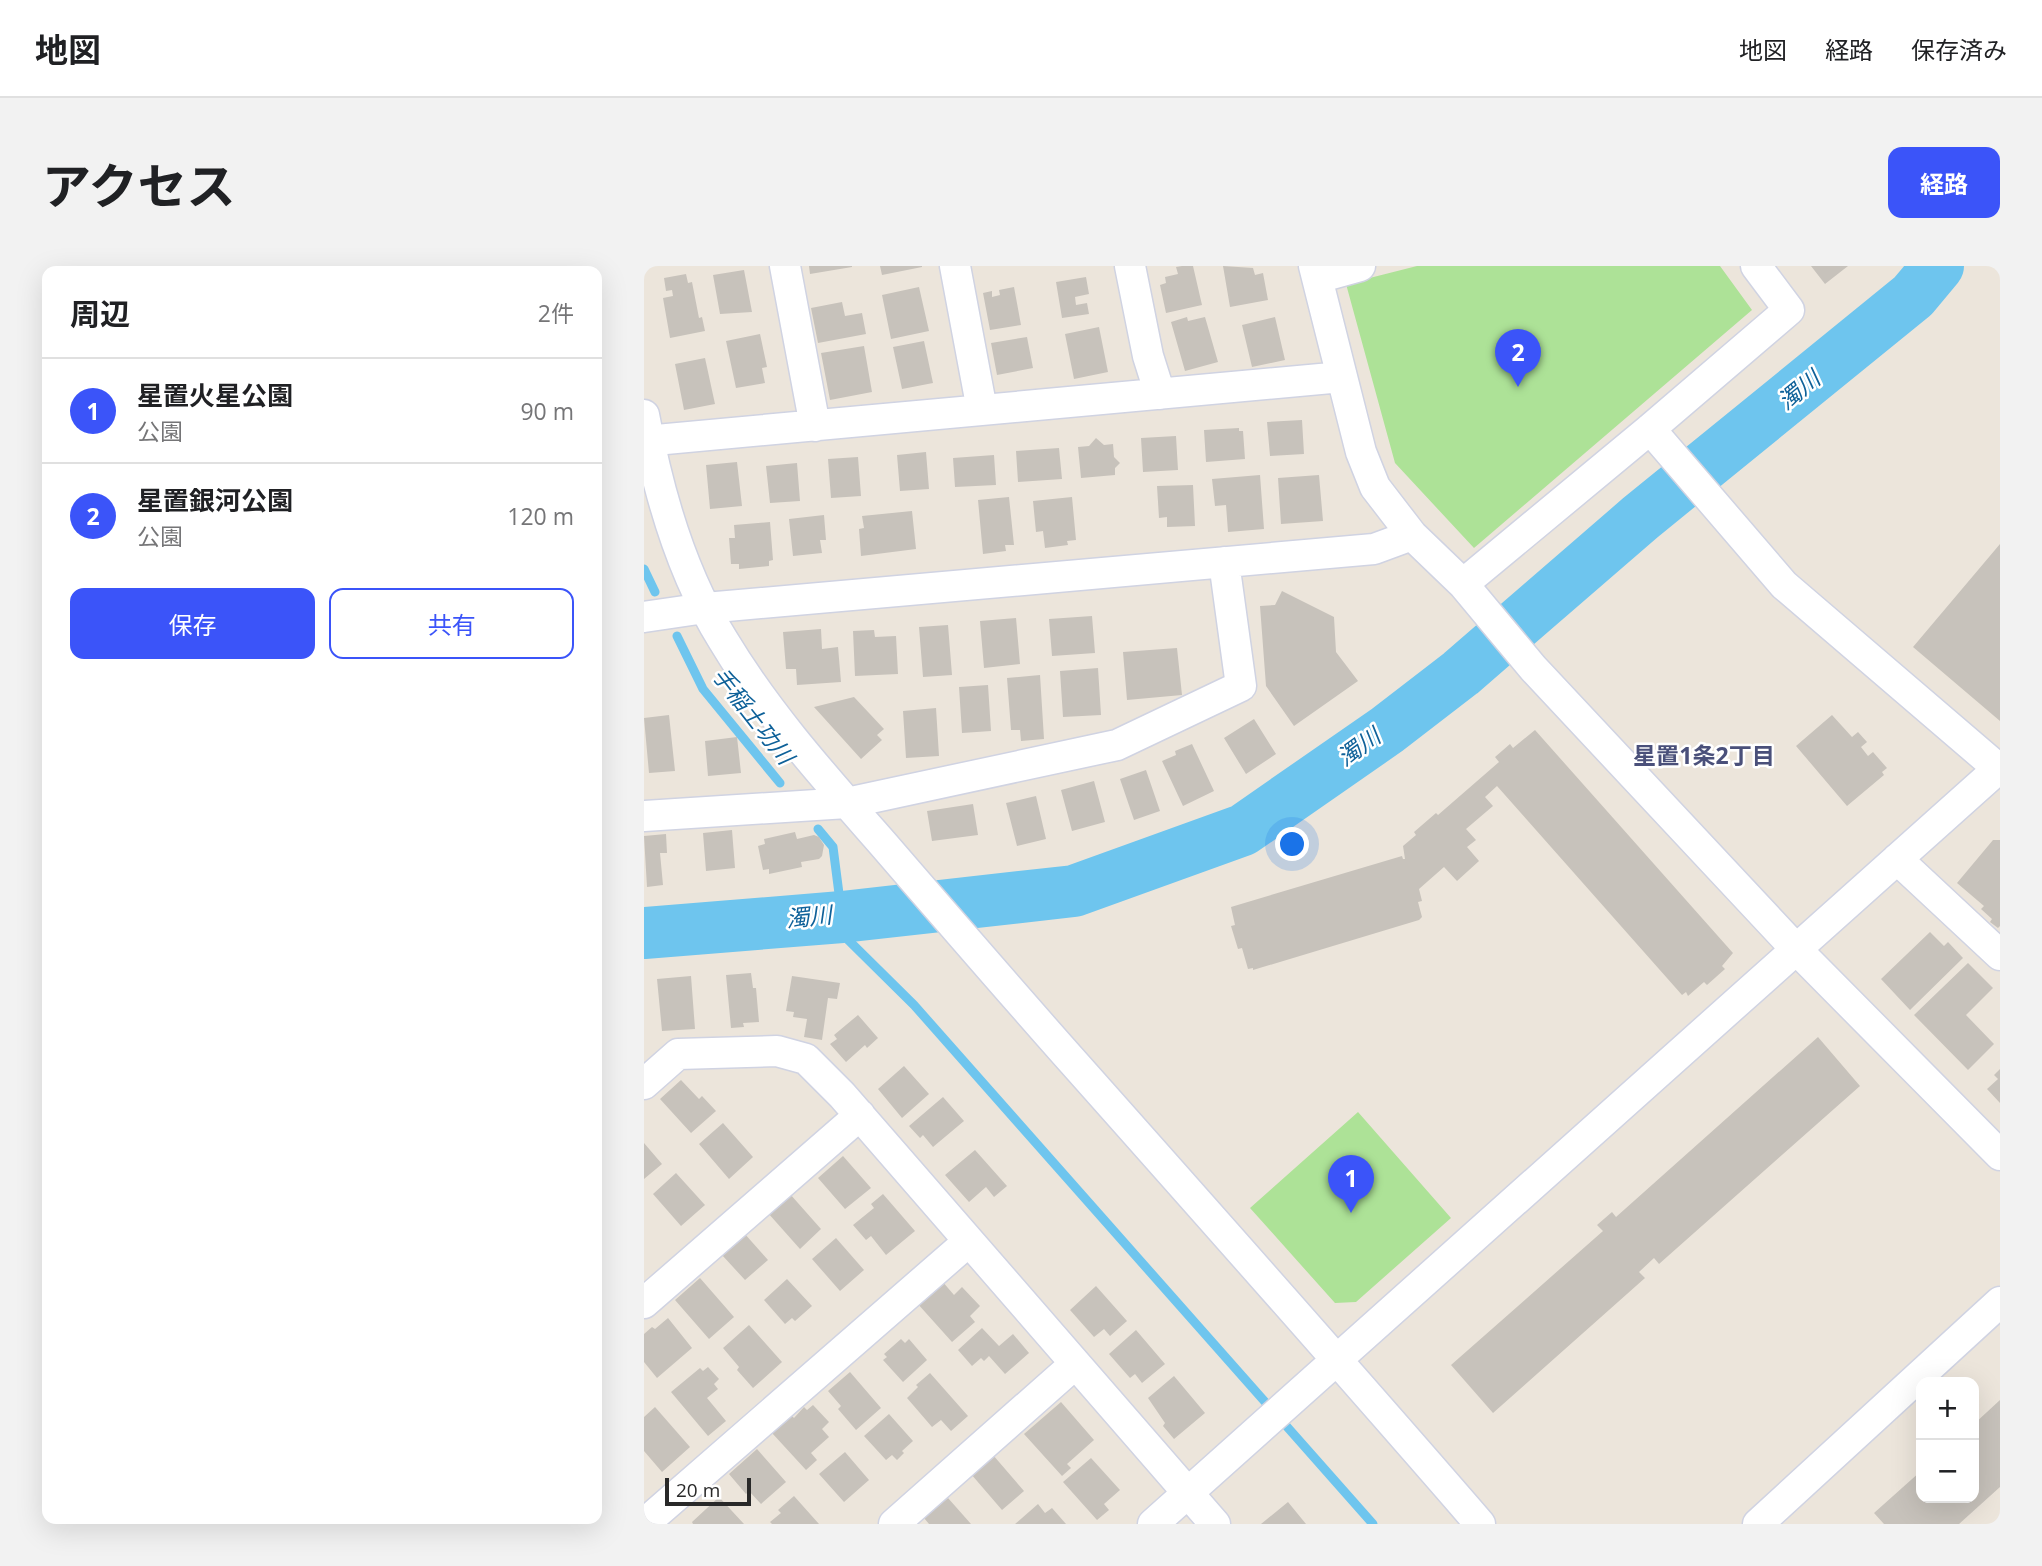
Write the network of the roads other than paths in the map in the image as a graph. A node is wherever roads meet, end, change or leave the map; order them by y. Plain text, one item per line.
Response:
1 (785, 266) edge
2 (955, 266) edge
3 (1130, 266) edge
4 (1360, 266) edge
5 (1756, 266) edge
6 (1316, 272) edge
7 (1342, 377) junction
8 (1160, 394) junction
9 (982, 410) junction
10 (815, 426) junction
11 (646, 432) edge
12 (1658, 438) junction
13 (1412, 535) junction
14 (1224, 562) junction
15 (1463, 584) junction
16 (705, 608) junction
17 (644, 617) edge
18 (1999, 769) edge
19 (846, 803) junction
20 (644, 816) edge
21 (1897, 859) junction
22 (1796, 948) junction
23 (2000, 955) edge
24 (644, 1084) edge
25 (860, 1115) junction
26 (2000, 1155) edge
27 (969, 1241) junction
28 (2000, 1302) edge
29 (644, 1303) edge
30 (1337, 1359) junction
31 (1075, 1364) junction
32 (1187, 1493) junction
33 (644, 1524) edge
34 (894, 1524) edge
35 (1153, 1524) edge
36 (1214, 1524) edge
37 (1480, 1524) edge
38 (1758, 1524) edge

1 - 10 street
2 - 9 street
3 - 8 street
4 - 6 street
5 - 12 street
6 - 7 street
7 - 8 street
7 - 13 street
8 - 9 street
9 - 10 street
10 - 11 street
11 - 16 street
12 - 15 street
12 - 18 street
13 - 14 street
13 - 15 street
14 - 16 street
14 - 19 street
15 - 22 street
16 - 17 street
16 - 19 street
18 - 21 street
19 - 20 street
19 - 30 street
21 - 22 street
21 - 23 street
22 - 26 street
22 - 30 street
24 - 25 street
25 - 27 street
25 - 29 street
27 - 31 street
27 - 33 street
28 - 38 street
30 - 32 street
30 - 37 street
31 - 32 street
31 - 34 street
32 - 35 street
32 - 36 street

